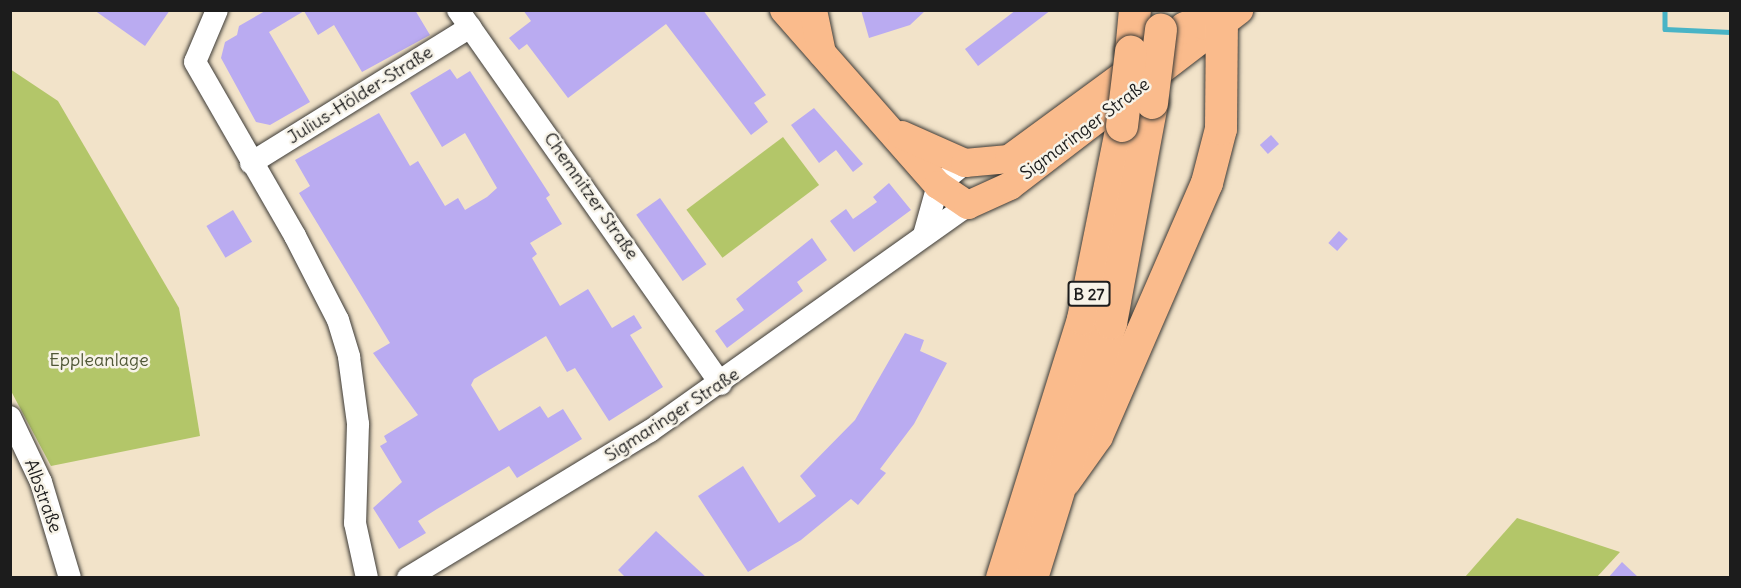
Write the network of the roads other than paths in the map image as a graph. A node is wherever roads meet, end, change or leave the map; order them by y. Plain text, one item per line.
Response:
1 (217, 10) edge
2 (784, 10) edge
3 (813, 10) edge
4 (1135, 10) edge
5 (1222, 15) edge
6 (464, 19) edge
7 (1170, 23) edge
8 (822, 55) junction
9 (897, 133) junction
10 (251, 163) junction
11 (965, 163) junction
12 (938, 185) junction
13 (968, 205) junction
14 (924, 235) junction
15 (721, 384) junction
16 (10, 417) edge
17 (1042, 459) junction
18 (1065, 481) junction
19 (70, 578) edge
20 (367, 578) edge
21 (408, 578) edge
22 (980, 578) edge
23 (1002, 578) edge
24 (1032, 578) edge

1 - 10 street
2 - 8 main road
3 - 8 main road
4 - 17 highway, B 27, bridge
5 - 7 highway
5 - 13 main road, Sigmaringer Straße
5 - 18 highway, B 27
6 - 10 street, Julius-Hölder-Straße
6 - 15 street, Chemnitzer Straße
7 - 11 main road, Sigmaringer Straße
7 - 18 highway, B 27, bridge
8 - 9 main road
9 - 11 main road
9 - 12 main road
10 - 20 street
11 - 12 street
12 - 13 main road
12 - 14 street
13 - 14 street, Sigmaringer Straße
14 - 15 street, Sigmaringer Straße
15 - 21 street, Sigmaringer Straße
16 - 19 street, Albstraße
17 - 22 highway
17 - 23 highway, B 27
18 - 24 highway, B 27

